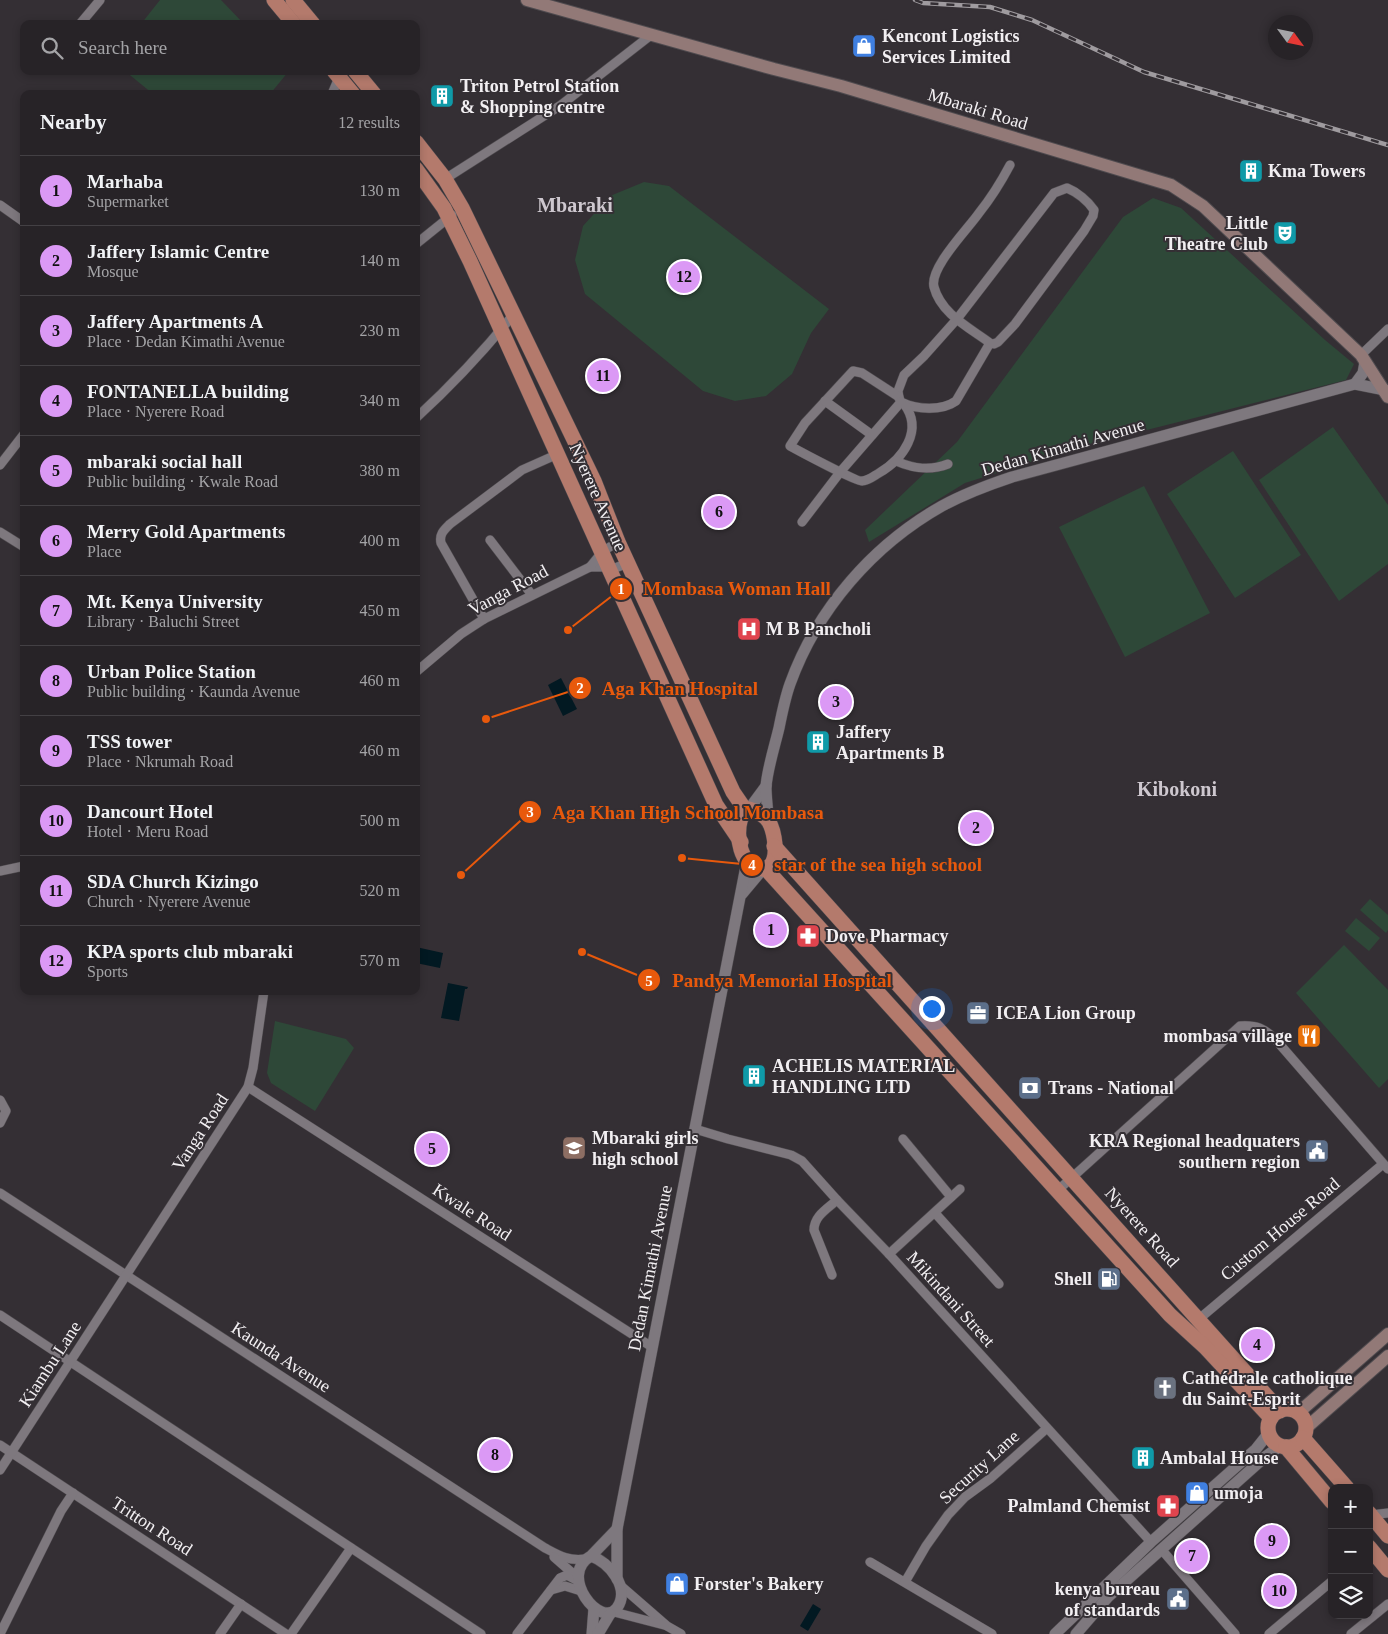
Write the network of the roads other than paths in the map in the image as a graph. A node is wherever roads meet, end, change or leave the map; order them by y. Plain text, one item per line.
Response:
1 (100, 0) edge
2 (274, 0) edge
3 (293, 0) edge
4 (527, 0) edge
5 (83, 20) edge
6 (291, 20) edge
7 (310, 20) edge
8 (651, 35) junction
9 (337, 75) edge
10 (339, 75) edge
11 (358, 75) edge
12 (370, 89) edge
13 (333, 90) edge
14 (350, 90) edge
15 (420, 146) edge
16 (434, 162) junction
17 (1010, 165) dead end
18 (420, 171) edge
19 (420, 175) edge
20 (445, 178) junction
21 (0, 205) edge
22 (462, 208) junction
23 (449, 217) junction
24 (20, 219) edge
25 (420, 241) edge
26 (513, 315) junction
27 (957, 319) junction
28 (501, 329) junction
29 (1388, 329) edge
30 (990, 343) junction
31 (511, 351) junction
32 (1363, 358) junction
33 (1355, 384) junction
34 (1386, 394) edge
35 (825, 401) junction
36 (901, 401) junction
37 (420, 414) edge
38 (872, 435) junction
39 (20, 439) edge
40 (558, 454) junction
41 (896, 461) junction
42 (948, 464) dead end
43 (0, 465) edge
44 (841, 471) junction
45 (594, 480) junction
46 (802, 522) dead end
47 (0, 532) edge
48 (490, 540) dead end
49 (618, 542) junction
50 (20, 544) edge
51 (603, 551) junction
52 (628, 563) junction
53 (590, 567) junction
54 (610, 570) junction
55 (532, 595) junction
56 (644, 599) junction
57 (627, 607) junction
58 (484, 619) junction
59 (420, 669) edge
60 (693, 704) junction
61 (676, 714) junction
62 (766, 786) junction
63 (748, 810) junction
64 (768, 821) junction
65 (741, 842) junction
66 (774, 846) junction
67 (747, 861) junction
68 (20, 867) edge
69 (764, 870) junction
70 (0, 871) edge
71 (740, 895) junction
72 (902, 988) junction
73 (263, 995) edge
74 (885, 1001) junction
75 (918, 1006) junction
76 (902, 1019) junction
77 (248, 1087) junction
78 (0, 1100) edge
79 (0, 1123) edge
80 (695, 1128) junction
81 (903, 1139) dead end
82 (1385, 1166) edge
83 (1072, 1177) junction
84 (960, 1188) dead end
85 (1057, 1191) junction
86 (0, 1194) edge
87 (951, 1197) junction
88 (836, 1200) junction
89 (935, 1212) junction
90 (889, 1254) junction
91 (832, 1275) dead end
92 (126, 1276) junction
93 (999, 1284) dead end
94 (1185, 1303) junction
95 (0, 1315) edge
96 (1170, 1315) junction
97 (1199, 1319) junction
98 (1388, 1334) edge
99 (1210, 1342) junction
100 (652, 1347) junction
101 (1388, 1356) edge
102 (70, 1362) junction
103 (1298, 1413) junction
104 (1275, 1414) junction
105 (1046, 1429) junction
106 (1304, 1433) junction
107 (1268, 1434) junction
108 (0, 1445) edge
109 (1283, 1447) junction
110 (12, 1453) junction
111 (0, 1470) edge
112 (1343, 1484) edge
113 (73, 1493) junction
114 (1328, 1498) edge
115 (1388, 1513) edge
116 (1373, 1514) edge
117 (1373, 1518) edge
118 (617, 1529) junction
119 (1388, 1536) edge
120 (1156, 1546) junction
121 (350, 1548) junction
122 (545, 1548) junction
123 (1373, 1552) edge
124 (588, 1558) junction
125 (870, 1562) dead end
126 (1388, 1570) edge
127 (619, 1582) junction
128 (905, 1582) junction
129 (579, 1583) junction
130 (1328, 1584) edge
131 (241, 1604) junction
132 (1388, 1604) edge
133 (594, 1608) junction
134 (612, 1613) junction
135 (666, 1626) junction
136 (0, 1634) edge
137 (220, 1634) edge
138 (286, 1634) edge
139 (291, 1634) edge
140 (481, 1634) edge
141 (517, 1634) edge
142 (592, 1634) edge
143 (598, 1634) edge
144 (681, 1634) edge
145 (992, 1634) edge
146 (1055, 1634) edge
147 (1076, 1634) edge
148 (1235, 1634) edge
149 (1269, 1634) edge
150 (1351, 1634) edge

1 - 5 street
2 - 6 highway
3 - 7 highway
4 - 8 main road, Mbaraki Road
8 - 20 street
8 - 32 main road, Mbaraki Road
9 - 13 street
10 - 14 highway
11 - 12 highway
15 - 16 highway, Nyerere Avenue
16 - 18 highway
16 - 20 highway, Nyerere Avenue
17 - 27 street
19 - 23 highway, Nyerere Avenue
20 - 22 highway, Nyerere Avenue
21 - 24 street
22 - 23 street
22 - 26 highway, Nyerere Avenue
23 - 25 street
23 - 28 highway, Nyerere Avenue
26 - 28 street
26 - 45 highway, Nyerere Avenue
27 - 30 street
27 - 30 street
27 - 36 street
28 - 31 highway, Nyerere Avenue
28 - 37 street
29 - 32 street
30 - 36 street
31 - 40 highway, Nyerere Avenue
31 - 45 highway
32 - 33 street
32 - 34 main road, Mbaraki Road
33 - 34 street, Dedan Kimathi Avenue
33 - 62 street, Dedan Kimathi Avenue
35 - 36 street
35 - 38 street
35 - 44 street
36 - 38 street
36 - 41 street
38 - 44 street
39 - 43 street
40 - 51 highway, Nyerere Avenue
40 - 58 street
41 - 42 street
41 - 44 street
44 - 46 street
45 - 49 highway, Nyerere Avenue
47 - 50 street
48 - 55 street
49 - 51 street, Vanga Road
49 - 52 highway, Nyerere Avenue
51 - 53 street, Vanga Road
51 - 54 highway, Nyerere Avenue
52 - 54 street
52 - 56 highway, Nyerere Avenue
53 - 54 street
53 - 55 street, Vanga Road
54 - 57 highway, Nyerere Avenue
55 - 58 street, Vanga Road
56 - 57 highway
56 - 60 highway, Nyerere Avenue
57 - 61 highway, Nyerere Avenue
58 - 59 street, Vanga Road
60 - 61 highway
60 - 63 highway, Nyerere Avenue
61 - 65 highway, Nyerere Avenue
62 - 63 street
62 - 64 street
63 - 64 highway
63 - 65 highway
64 - 66 highway
65 - 67 highway
66 - 69 highway
66 - 72 highway, Nyerere Road
67 - 69 highway, Nyerere Road
67 - 71 street, Dedan Kimathi Avenue
68 - 70 street
69 - 71 street
69 - 74 highway, Nyerere Road
71 - 80 street, Dedan Kimathi Avenue
72 - 74 highway
72 - 75 highway, Nyerere Road
73 - 77 street, Vanga Road
74 - 76 highway, Nyerere Road
75 - 76 highway
75 - 83 highway, Nyerere Road
76 - 85 highway, Nyerere Road
77 - 92 street, Vanga Road
77 - 100 street, Kwale Road
78 - 79 street
80 - 88 street, Mikindani Street
80 - 100 street, Dedan Kimathi Avenue
81 - 87 street
82 - 83 street
82 - 97 street, Custom House Road
83 - 85 street
83 - 94 highway, Nyerere Road
84 - 87 street
85 - 96 highway, Nyerere Road
86 - 92 street, Kaunda Avenue
87 - 89 street
88 - 90 street, Mikindani Street
88 - 91 street
89 - 90 street
89 - 93 street
90 - 105 street, Mikindani Street
92 - 102 street, Kiambu Lane
92 - 122 street, Kaunda Avenue
94 - 96 highway
94 - 97 highway, Nyerere Road
95 - 102 street
96 - 99 highway, Nyerere Road
97 - 99 highway, Nyerere Road
98 - 103 main road
99 - 104 highway, Nyerere Road
100 - 118 street, Dedan Kimathi Avenue
101 - 106 main road
102 - 110 street, Kiambu Lane
102 - 121 street
103 - 104 highway
103 - 106 highway
104 - 107 highway
105 - 120 street, Mikindani Street
105 - 128 street, Security Lane
106 - 109 highway
106 - 112 highway
107 - 109 highway
107 - 120 street
108 - 110 street, Tritton Road
109 - 114 highway
109 - 120 street
110 - 111 street, Kiambu Lane
110 - 113 street, Tritton Road
113 - 131 street, Tritton Road
113 - 136 street
115 - 116 street
117 - 119 highway
118 - 124 street
118 - 127 street, Dedan Kimathi Avenue
120 - 146 street
120 - 147 street
120 - 148 street, Mikindani Street
121 - 139 street
121 - 140 street
122 - 124 street
122 - 129 street
123 - 126 highway
124 - 127 street
124 - 129 street
125 - 128 street
127 - 134 street
127 - 135 street
128 - 145 street
129 - 133 street
129 - 141 street
130 - 149 street
131 - 137 street
131 - 138 street, Tritton Road
132 - 150 street
133 - 134 street
133 - 142 street
134 - 135 street
134 - 143 street
135 - 144 street

